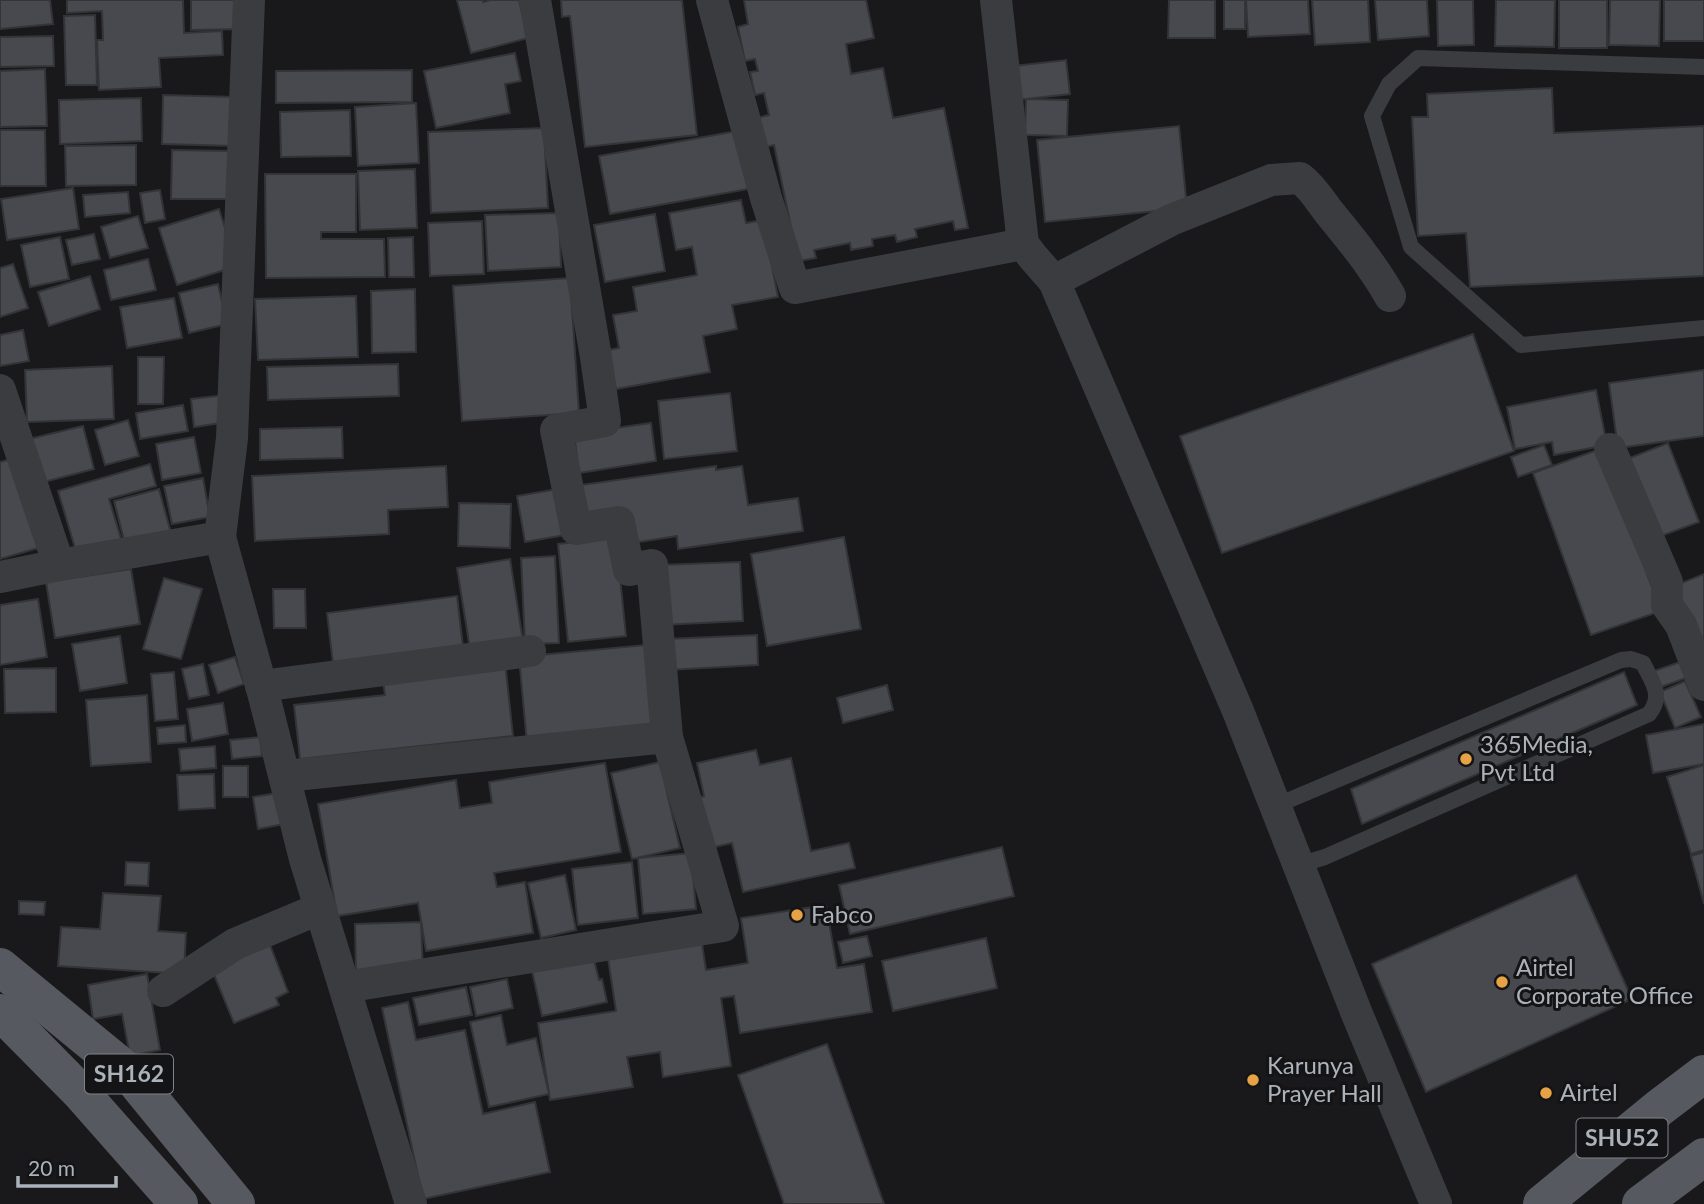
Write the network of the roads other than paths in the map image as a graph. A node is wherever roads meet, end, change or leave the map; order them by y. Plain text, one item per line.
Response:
1 (249, 0) edge
2 (535, 0) edge
3 (712, 0) edge
4 (996, 0) edge
5 (1704, 67) edge
6 (1023, 244) junction
7 (1054, 281) junction
8 (1391, 296) dead end
9 (1704, 328) edge
10 (0, 390) edge
11 (1610, 449) dead end
12 (220, 537) junction
13 (59, 565) junction
14 (0, 578) edge
15 (530, 651) dead end
16 (1704, 685) edge
17 (261, 686) junction
18 (667, 737) junction
19 (285, 776) junction
20 (1275, 806) junction
21 (1299, 865) junction
22 (321, 908) junction
23 (0, 967) edge
24 (345, 987) junction
25 (163, 990) dead end
26 (3, 1020) edge
27 (1704, 1074) edge
28 (1704, 1157) edge
29 (167, 1202) edge
30 (236, 1204) edge
31 (411, 1204) edge
32 (1436, 1204) edge
33 (1542, 1204) edge
34 (1641, 1204) edge

1 - 12 street
2 - 18 street
3 - 6 street
4 - 6 street
5 - 9 lane
6 - 7 street
7 - 8 street
7 - 20 street
10 - 13 street
11 - 16 street
12 - 13 street
12 - 17 street
13 - 14 street
15 - 17 street
17 - 19 street
18 - 19 street
18 - 24 street
19 - 22 street
20 - 21 street
20 - 21 lane
21 - 32 street
22 - 24 street
22 - 25 street
23 - 30 main road, SH162
24 - 31 street
26 - 29 main road, SH162
27 - 33 main road, SHU52
28 - 34 main road, SHU52

